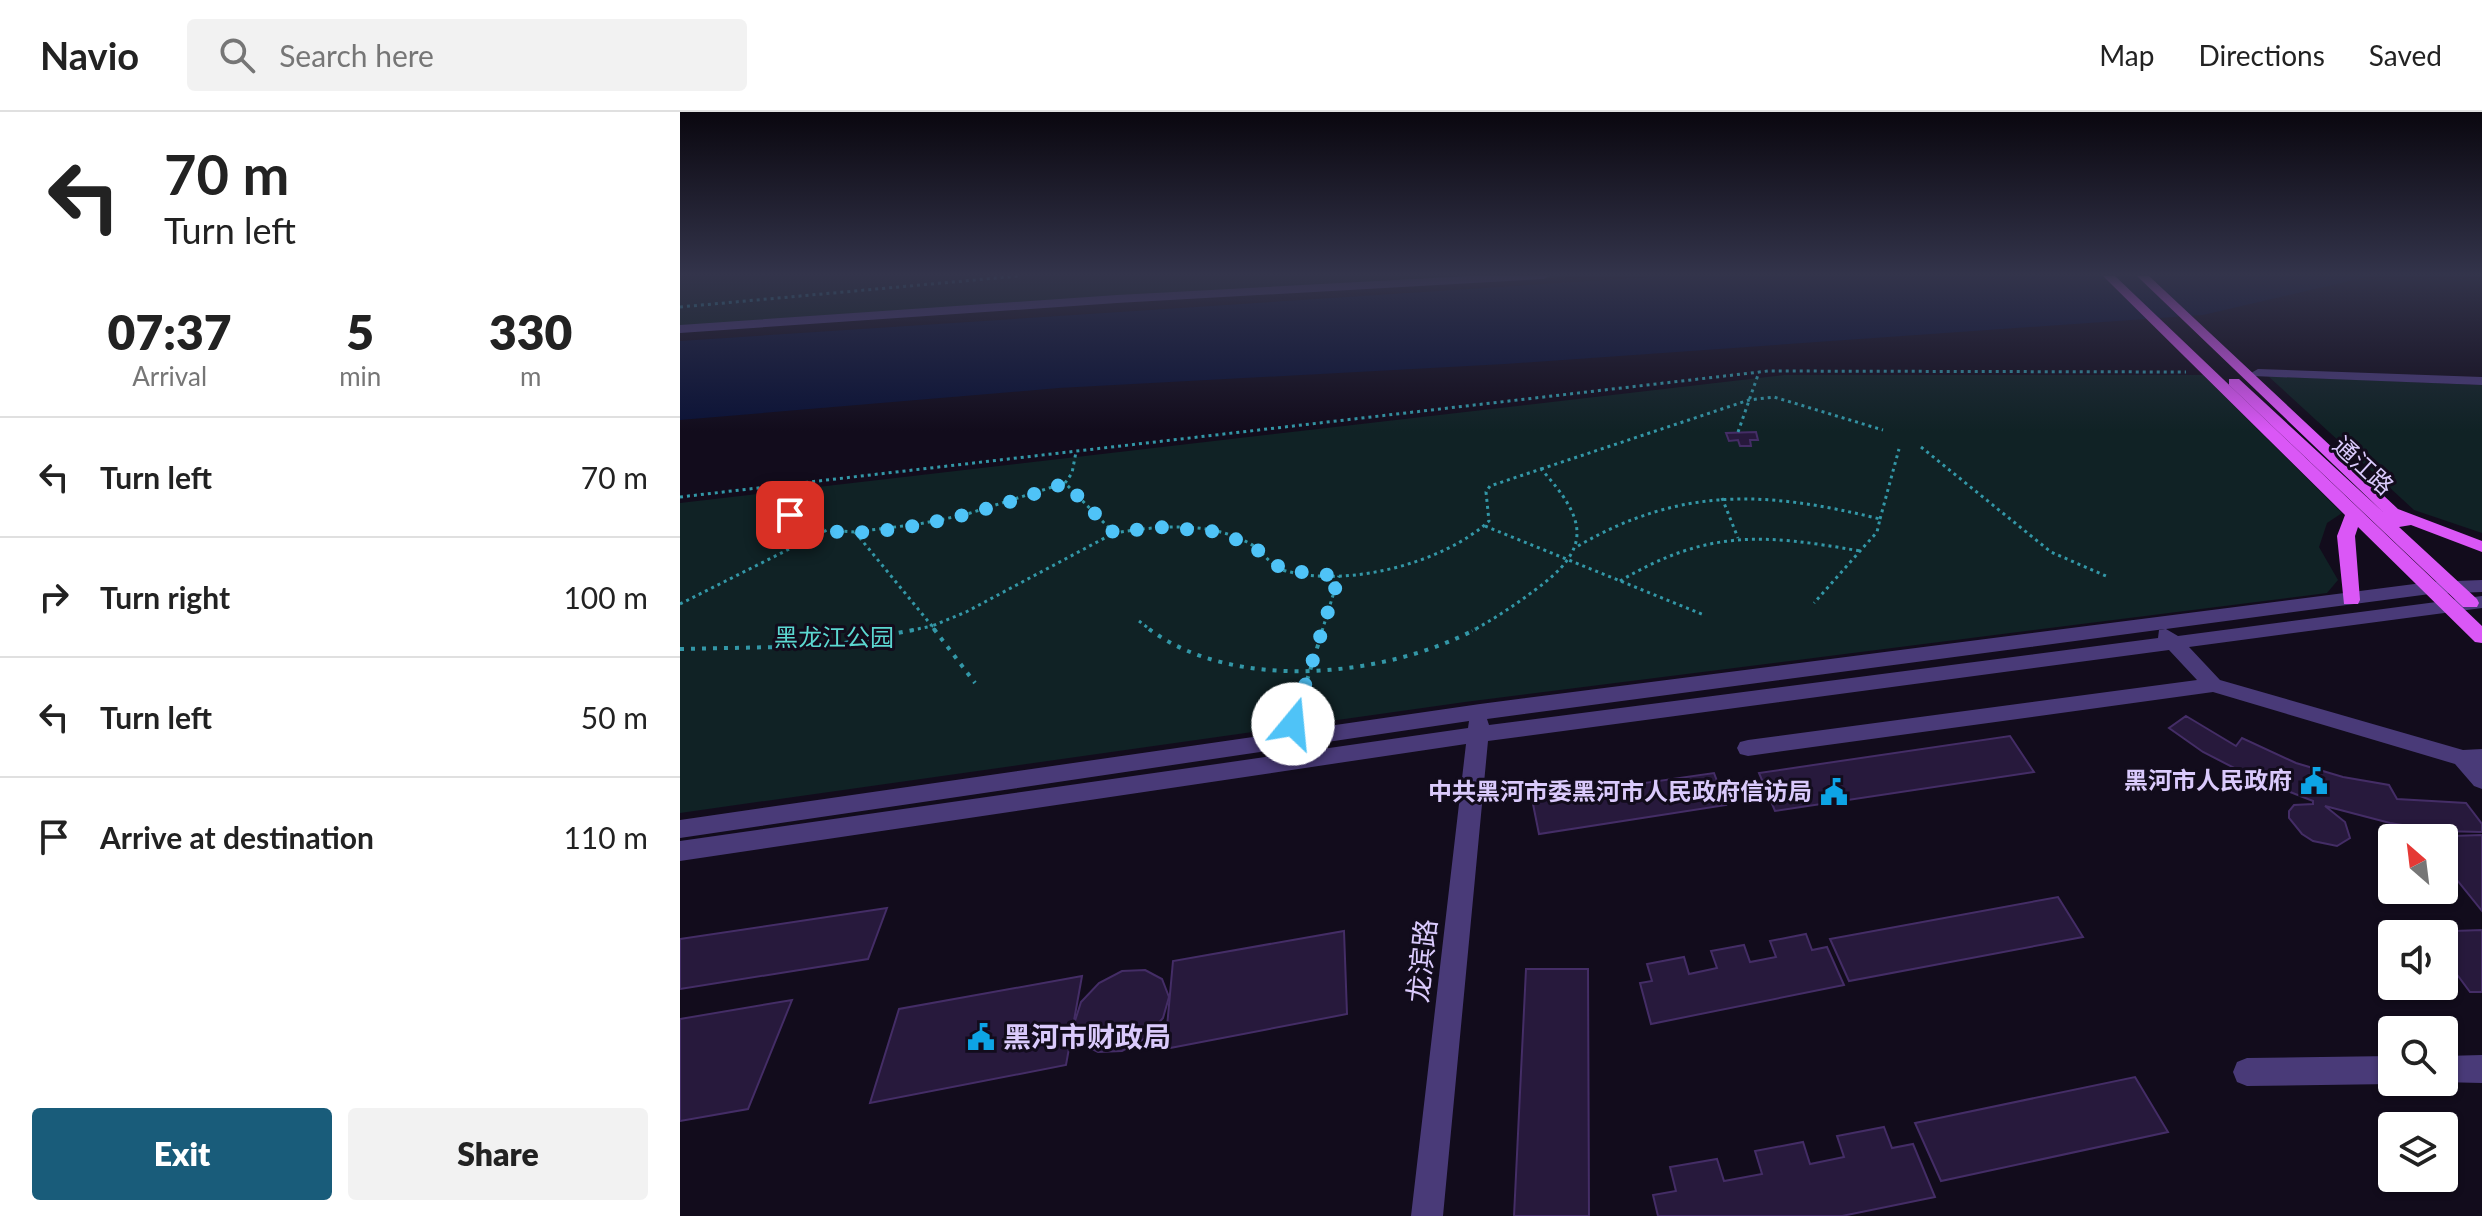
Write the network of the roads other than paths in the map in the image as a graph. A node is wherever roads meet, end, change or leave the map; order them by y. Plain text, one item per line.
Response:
1 (702, 328) edge
2 (2157, 328) edge
3 (2177, 328) edge
4 (2201, 328) edge
5 (680, 329) edge
6 (2250, 371) junction
7 (2482, 381) edge
8 (2396, 513) junction
9 (2354, 514) junction
10 (2482, 547) edge
11 (2430, 588) junction
12 (2469, 595) edge
13 (2351, 600) junction
14 (2165, 634) junction
15 (2482, 637) edge
16 (2213, 685) junction
17 (1479, 723) junction
18 (1748, 748) dead end
19 (2472, 758) edge
20 (2482, 780) edge
21 (680, 829) edge
22 (680, 851) edge
23 (2482, 1069) edge
24 (2378, 1070) edge
25 (2458, 1070) edge
26 (2247, 1072) dead end
27 (1427, 1216) edge

1 - 5 street
2 - 9 main road
3 - 12 main road, 通江路
4 - 6 main road
6 - 7 street
6 - 8 main road
8 - 10 main road
8 - 12 main road
9 - 11 main road
9 - 13 main road
11 - 12 street
11 - 13 street
12 - 14 street
12 - 15 main road, 通江路
13 - 14 street
14 - 16 street
14 - 17 street
16 - 18 street
16 - 19 street
17 - 21 street
17 - 22 street
17 - 27 street, 龙滨路
19 - 20 street
23 - 25 street
24 - 26 street

